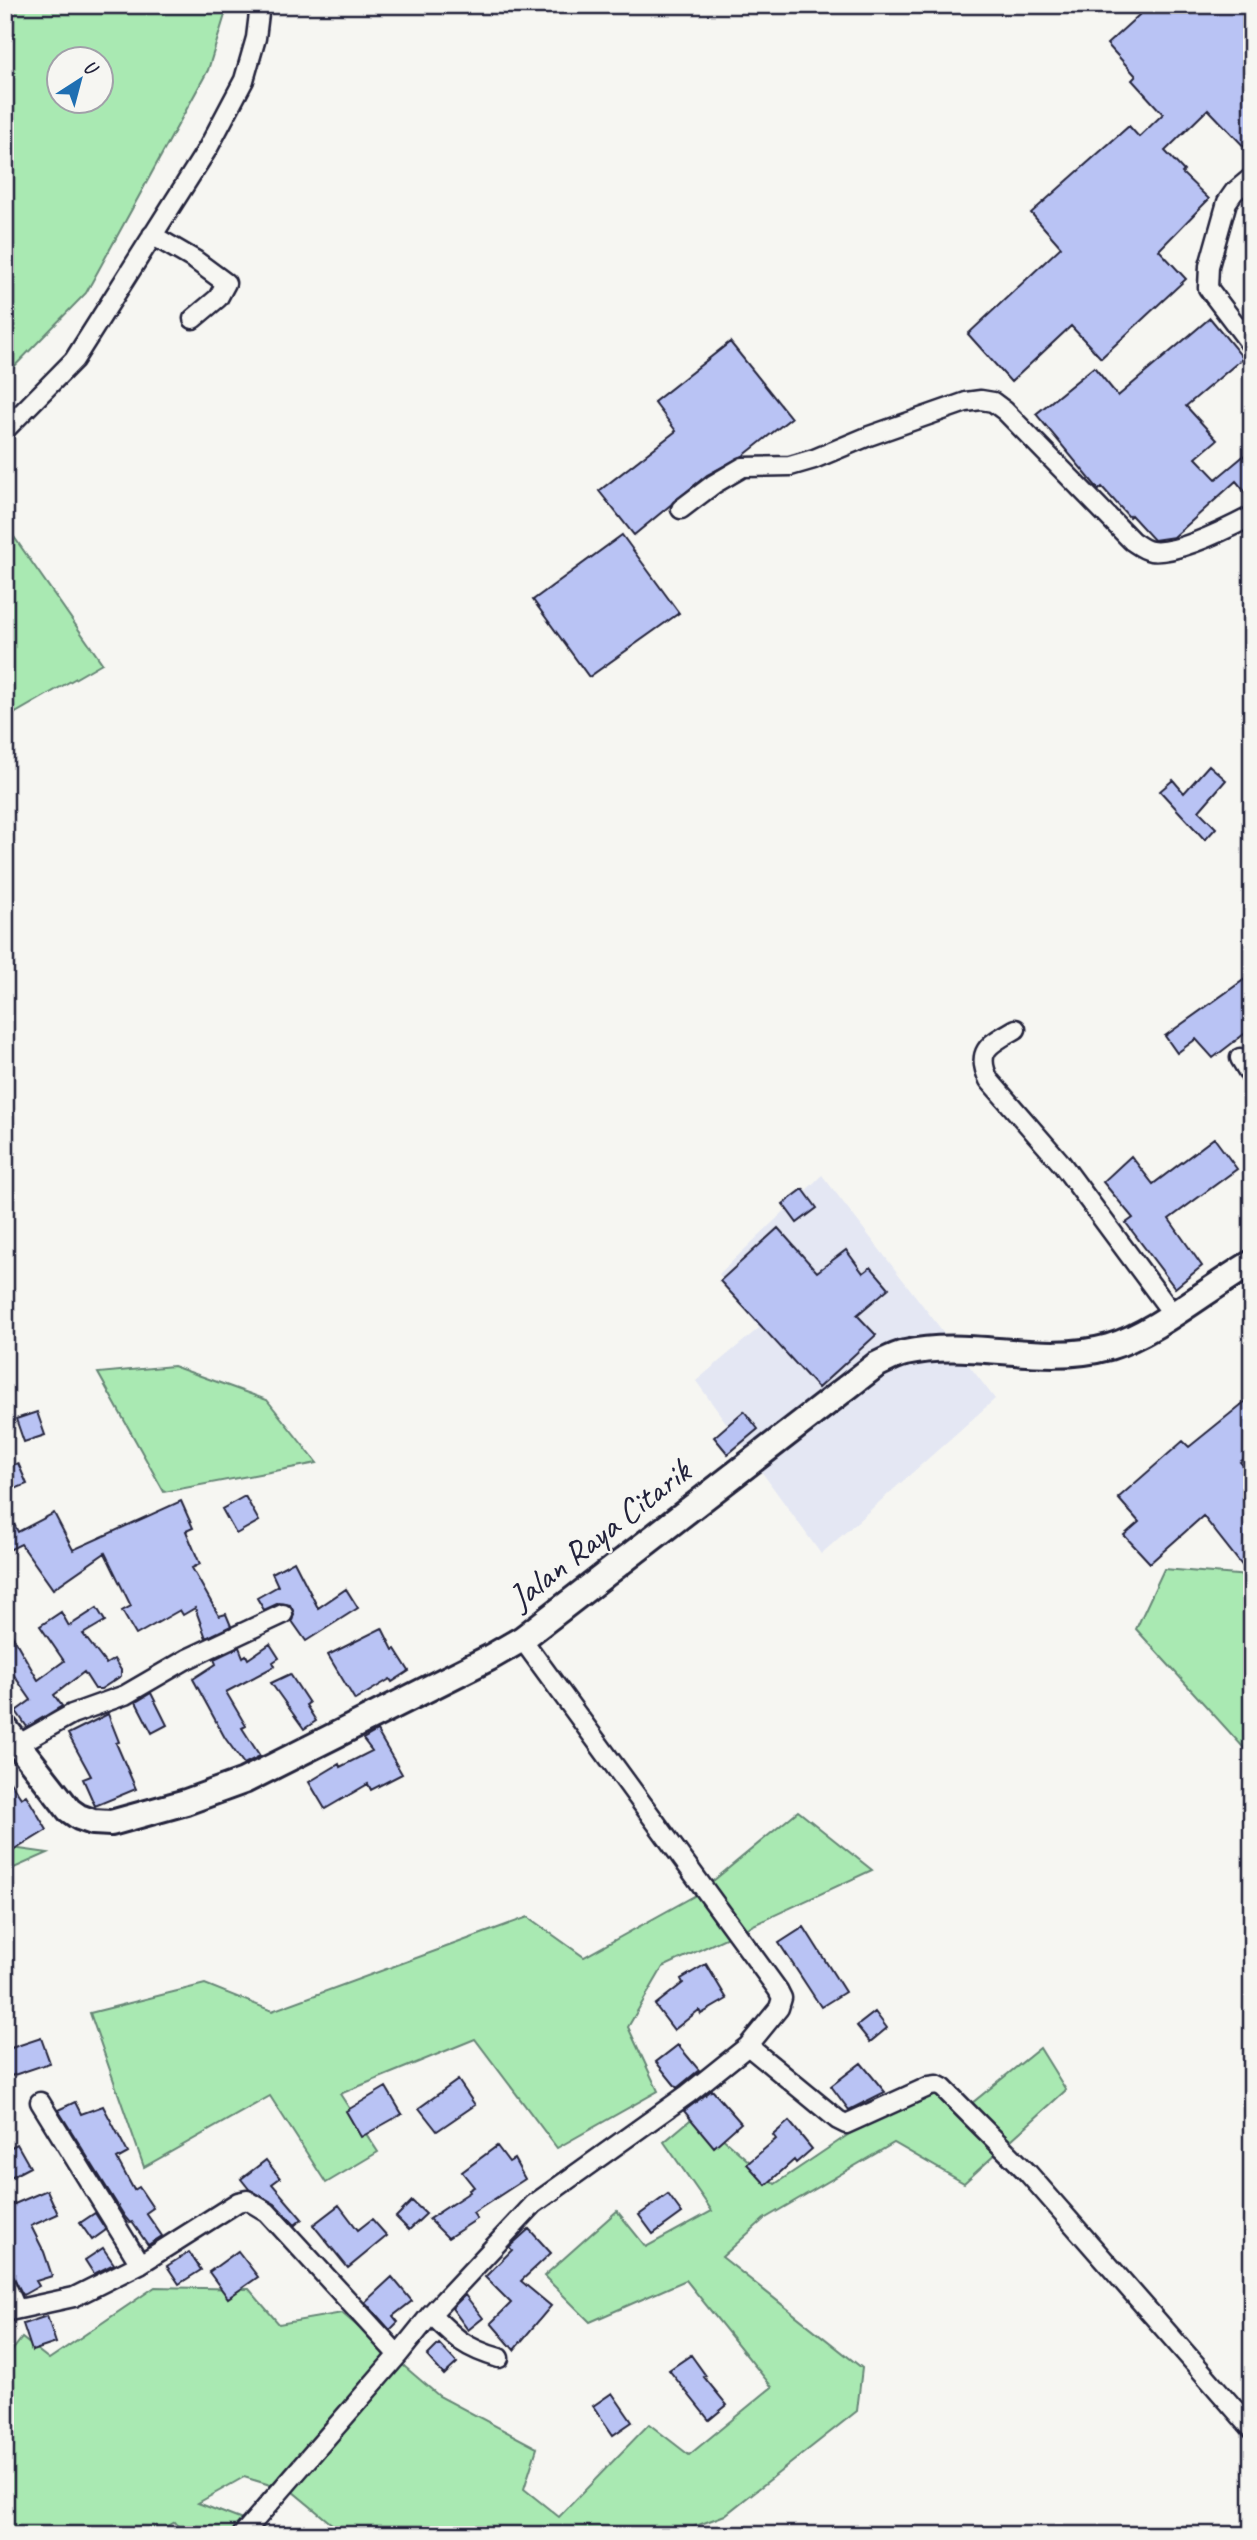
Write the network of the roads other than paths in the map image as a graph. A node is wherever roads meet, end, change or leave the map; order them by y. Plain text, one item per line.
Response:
1 (260, 5) edge
2 (1252, 177) edge
3 (152, 235) junction
4 (194, 320) dead end
5 (1252, 346) edge
6 (5, 430) edge
7 (681, 509) dead end
8 (1252, 516) edge
9 (1016, 1029) dead end
10 (1240, 1058) dead end
11 (1252, 1078) edge
12 (1252, 1263) edge
13 (1172, 1313) junction
14 (284, 1614) dead end
15 (522, 1639) junction
16 (12, 1736) edge
17 (748, 2046) junction
18 (40, 2102) dead end
19 (140, 2264) junction
20 (5, 2283) edge
21 (10, 2310) edge
22 (431, 2314) junction
23 (398, 2355) junction
24 (499, 2358) dead end
25 (1252, 2429) edge
26 (242, 2535) edge

1 - 3 street
2 - 5 street
3 - 4 street
3 - 6 street
7 - 8 street
9 - 13 street
10 - 11 street
12 - 13 street, Jalan Raya Citarik
13 - 15 street, Jalan Raya Citarik
14 - 16 street
15 - 16 street, Jalan Raya Citarik
15 - 17 street
17 - 22 street
17 - 25 street
18 - 19 street
19 - 21 street
19 - 23 street
20 - 21 street
22 - 23 street
22 - 24 street
23 - 26 street

